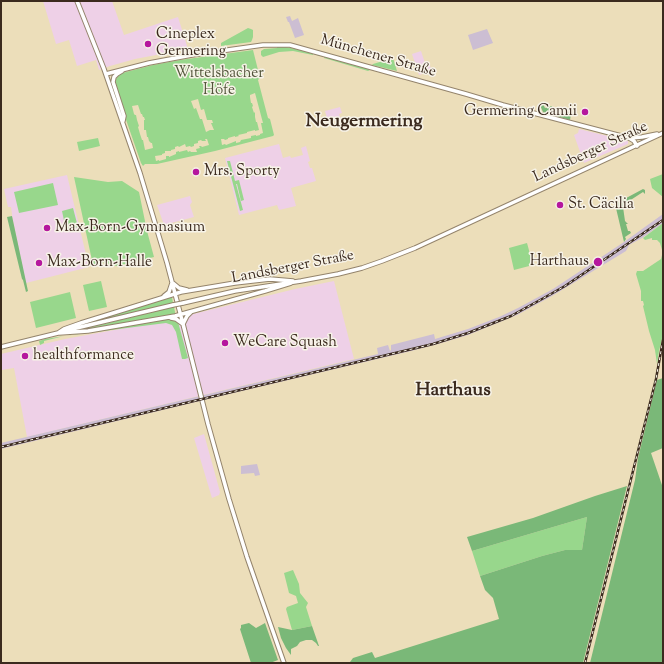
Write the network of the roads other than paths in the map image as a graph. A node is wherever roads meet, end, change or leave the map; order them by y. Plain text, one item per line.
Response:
1 (77, 1) edge
2 (127, 68) junction
3 (106, 74) junction
4 (122, 122) junction
5 (663, 133) edge
6 (629, 138) junction
7 (637, 146) junction
8 (172, 282) junction
9 (295, 282) junction
10 (192, 290) junction
11 (175, 294) junction
12 (162, 298) junction
13 (194, 310) junction
14 (181, 314) junction
15 (166, 317) junction
16 (183, 324) junction
17 (58, 333) junction
18 (1, 347) edge
19 (284, 663) edge

1 - 3 main road
2 - 3 main road, Münchener Straße
2 - 4 main road
2 - 6 main road, Münchener Straße
3 - 4 main road
4 - 8 main road
5 - 6 main road
5 - 7 main road, Landsberger Straße
6 - 7 main road
7 - 9 main road, Landsberger Straße
8 - 10 main road
8 - 11 main road
8 - 12 main road
9 - 10 main road
9 - 13 main road
9 - 17 main road, Landsberger Straße, bridge
10 - 11 main road
11 - 12 main road
11 - 14 main road
12 - 17 main road
13 - 14 main road
13 - 16 main road
14 - 15 main road
14 - 16 main road
15 - 16 main road
15 - 17 main road
16 - 19 main road
17 - 18 main road, Landsberger Straße

